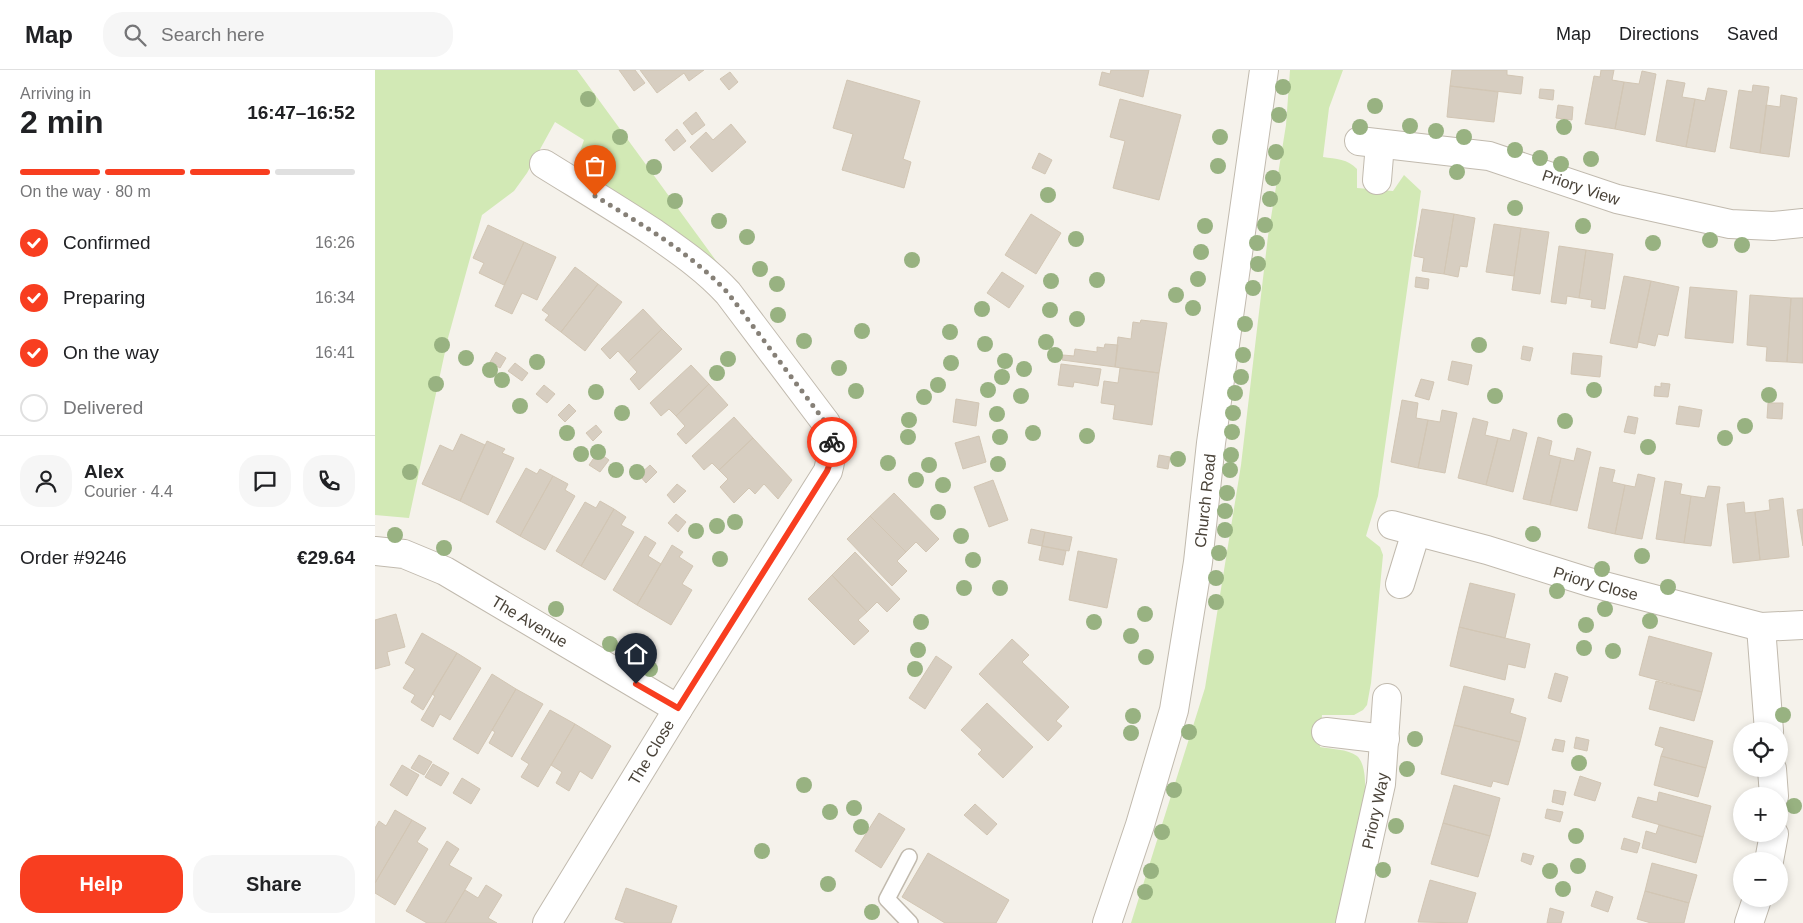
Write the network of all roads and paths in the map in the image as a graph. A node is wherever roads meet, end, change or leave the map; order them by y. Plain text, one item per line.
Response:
1 (1264, 70) edge
2 (544, 164) dead end
3 (1377, 180) dead end
4 (1803, 223) edge
5 (375, 551) edge
6 (1400, 584) dead end
7 (1803, 625) edge
8 (1761, 628) junction
9 (1387, 698) dead end
10 (678, 708) junction
11 (1768, 722) edge
12 (1326, 732) dead end
13 (1385, 739) junction
14 (909, 858) dead end
15 (1754, 907) edge
16 (547, 923) edge
17 (910, 923) edge
18 (1107, 923) edge
19 (1350, 923) edge
20 (1749, 923) edge

1 - 18 street, Church Road
2 - 10 street, The Close
3 - 4 street, Priory View
5 - 10 street, The Avenue
6 - 8 street, Priory Close
7 - 8 street, Priory Close
8 - 11 street
9 - 13 street, Priory Way
10 - 16 street, The Close
12 - 13 street
13 - 19 street, Priory Way
14 - 17 lane
15 - 20 street

